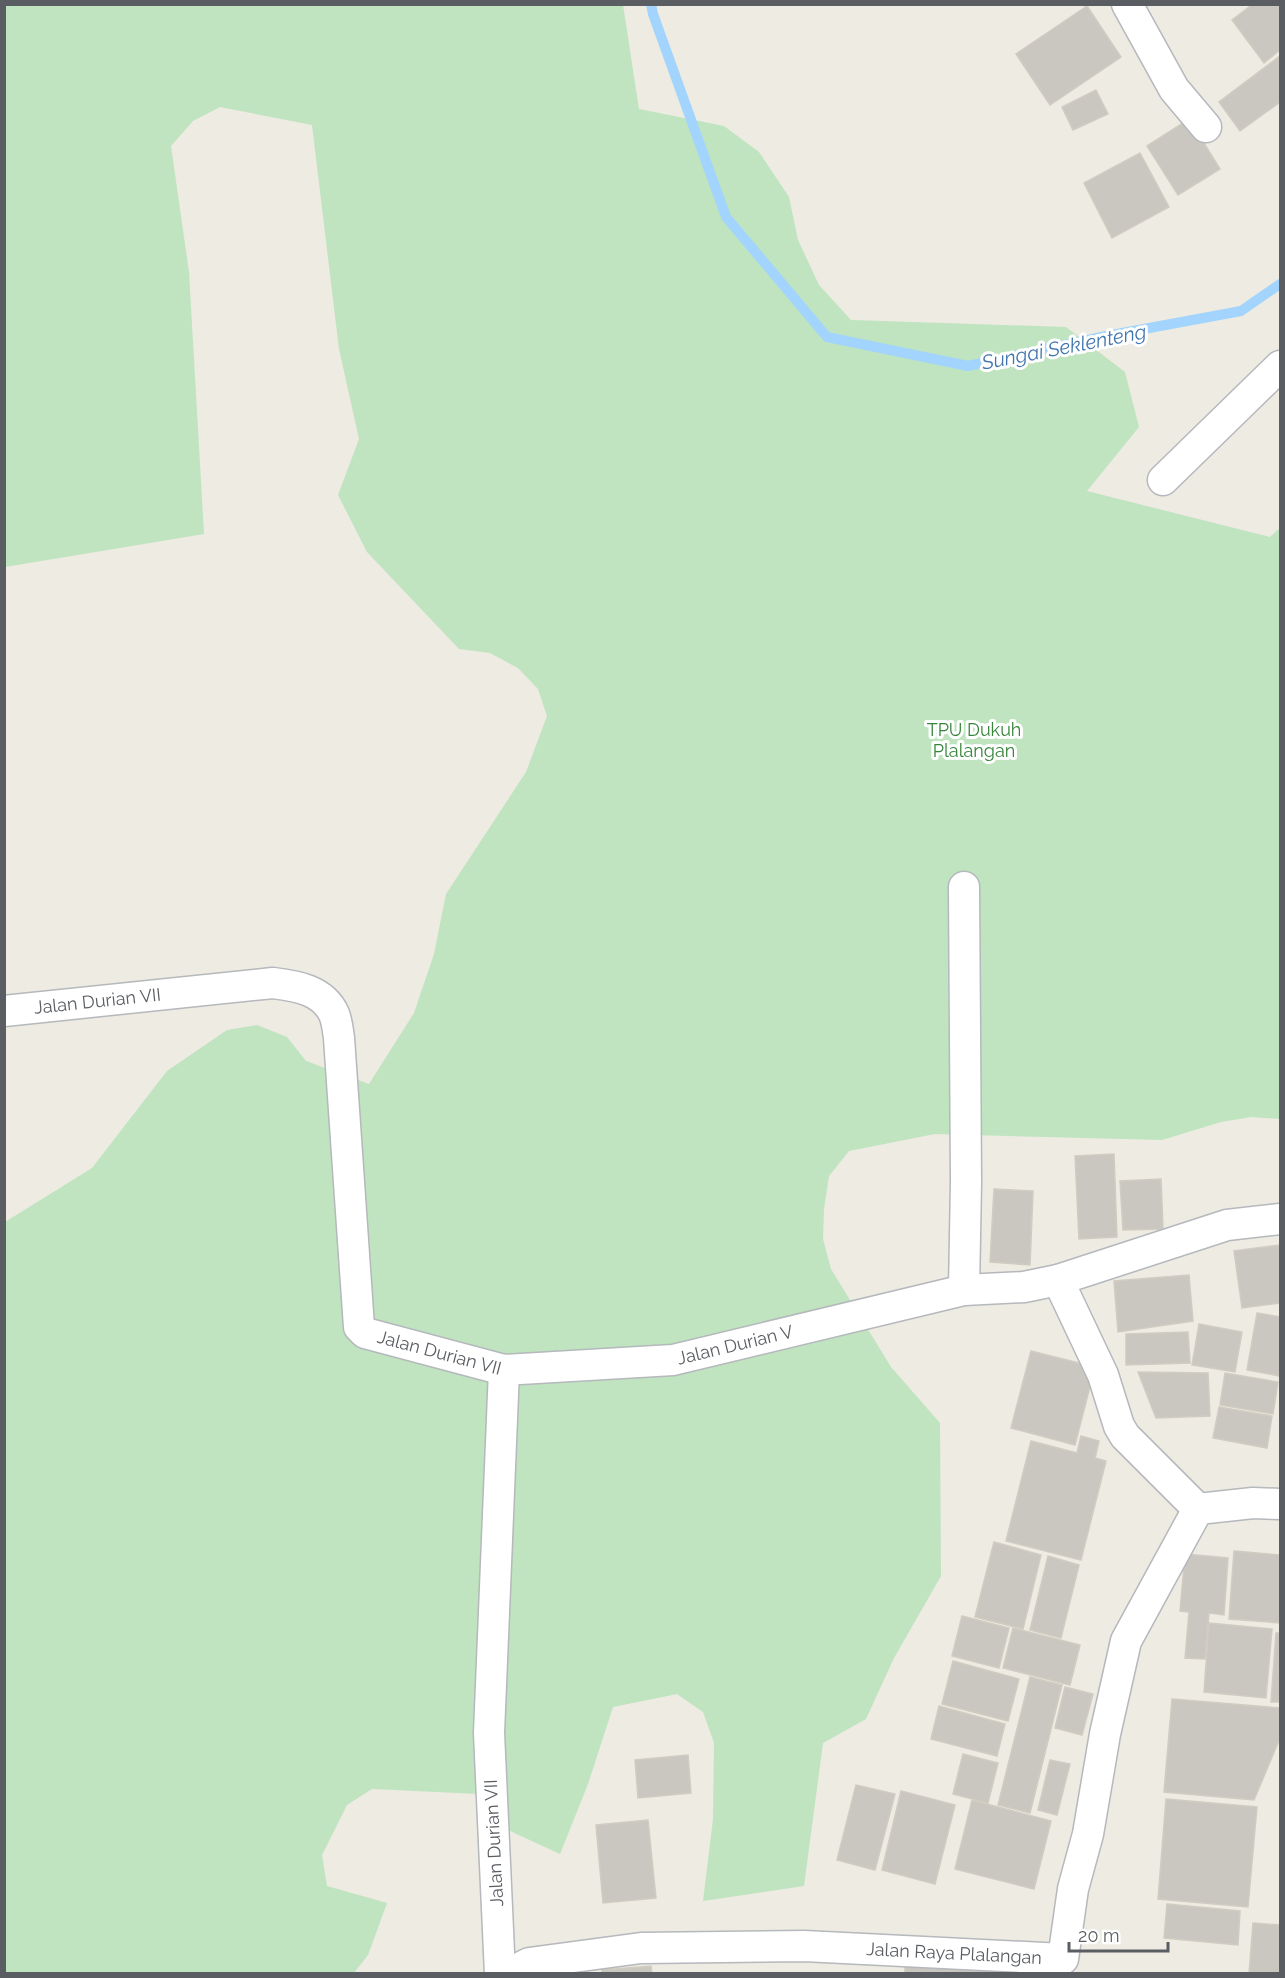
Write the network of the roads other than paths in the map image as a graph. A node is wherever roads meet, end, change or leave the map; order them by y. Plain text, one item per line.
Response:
1 (1127, 4) edge
2 (1206, 127) dead end
3 (1281, 366) edge
4 (1163, 480) dead end
5 (964, 887) dead end
6 (4, 1011) edge
7 (1281, 1219) edge
8 (1058, 1280) junction
9 (964, 1290) junction
10 (504, 1370) junction
11 (1281, 1504) edge
12 (1198, 1509) junction
13 (1067, 1968) edge
14 (500, 1974) edge
15 (508, 1974) edge

1 - 2 street
3 - 4 street
5 - 9 street
6 - 10 street, Jalan Durian VII
7 - 8 street, Jalan Durian V
8 - 9 street, Jalan Durian V
8 - 12 street
9 - 10 street, Jalan Durian V
10 - 14 street, Jalan Durian VII
11 - 12 street
12 - 13 street, Jalan Raya Plalangan
13 - 15 street, Jalan Raya Plalangan

